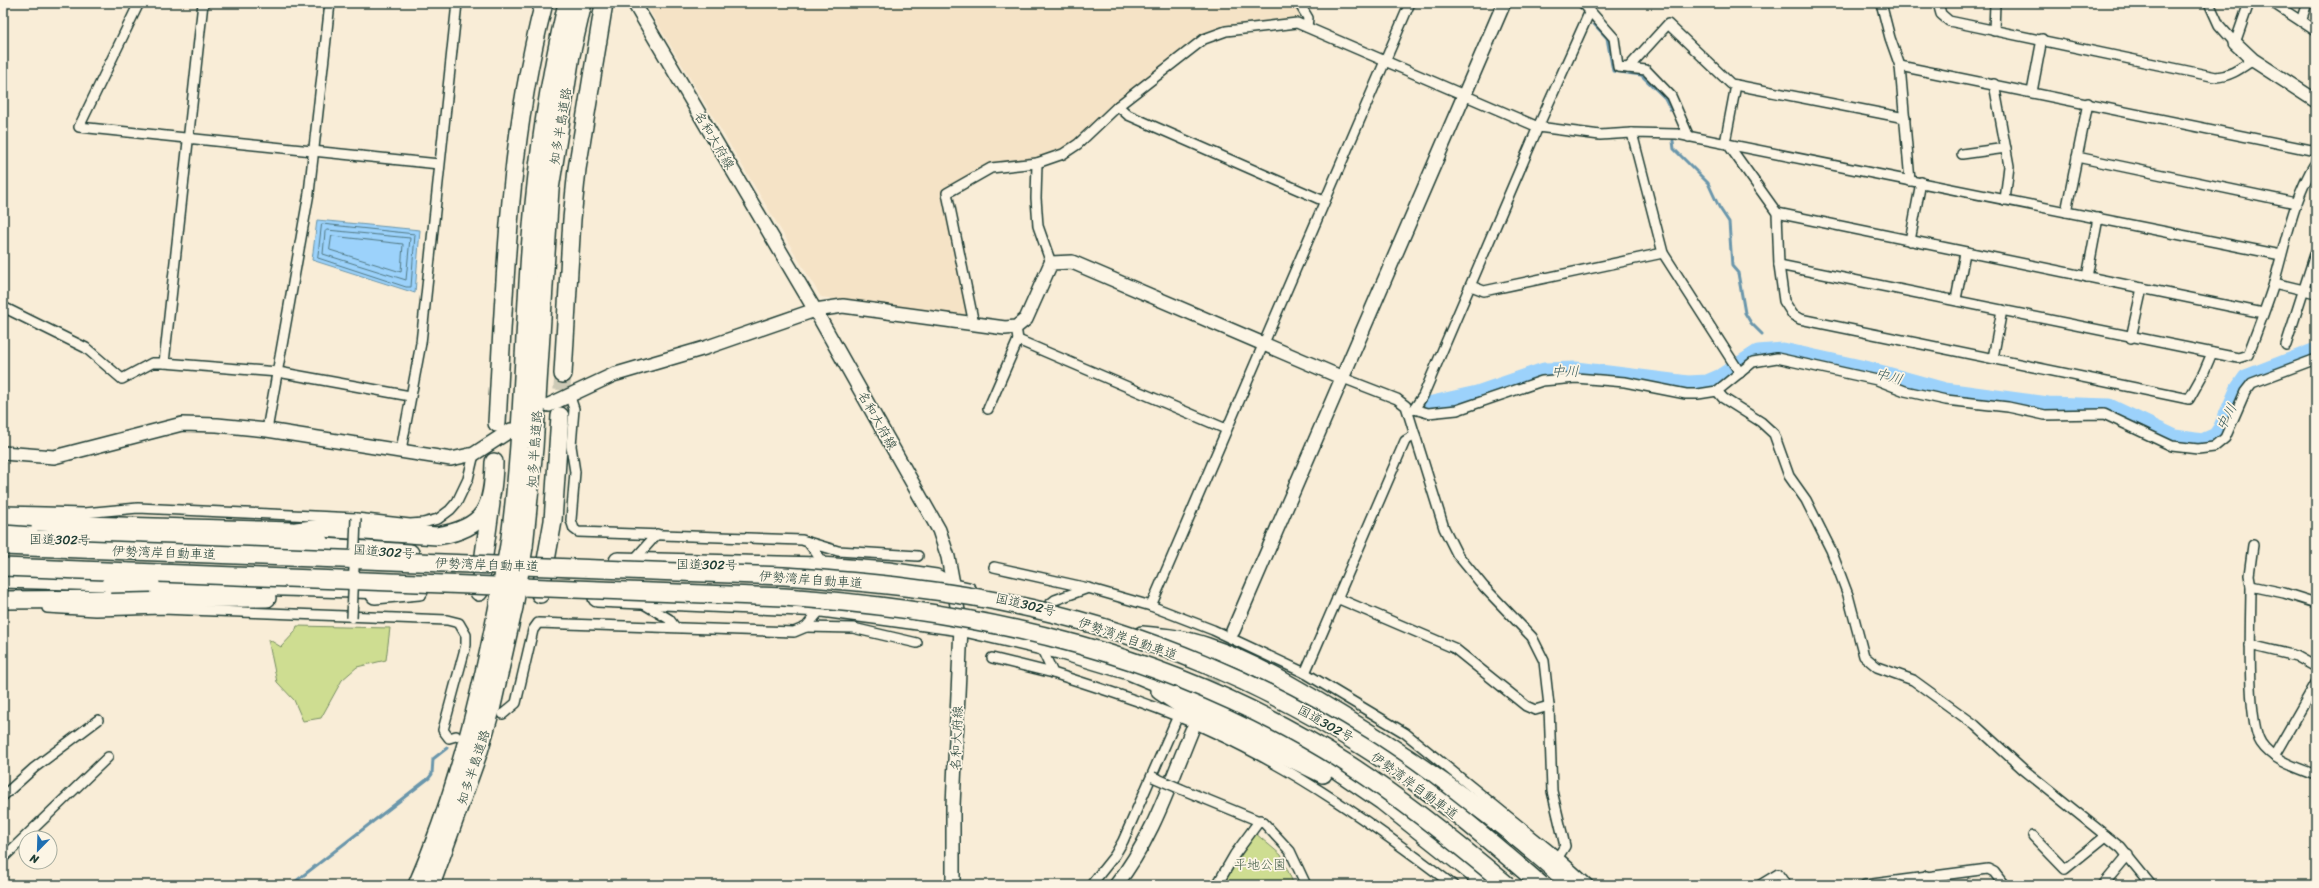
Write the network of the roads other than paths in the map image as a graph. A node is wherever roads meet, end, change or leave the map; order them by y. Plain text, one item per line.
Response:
1 (139, 3) edge
2 (203, 3) edge
3 (330, 3) edge
4 (457, 3) edge
5 (544, 3) edge
6 (567, 3) edge
7 (583, 3) edge
8 (604, 3) edge
9 (634, 3) edge
10 (1299, 3) edge
11 (1410, 3) edge
12 (1504, 3) edge
13 (1583, 3) edge
14 (1881, 3) edge
15 (1938, 3) edge
16 (1995, 3) edge
17 (2209, 3) edge
18 (2249, 3) edge
19 (2273, 3) edge
20 (2307, 3) edge
21 (1590, 11) junction
22 (2301, 21) junction
23 (1307, 27) junction
24 (1994, 31) junction
25 (2316, 31) edge
26 (2042, 39) junction
27 (2235, 43) junction
28 (2253, 60) junction
29 (1384, 62) junction
30 (1900, 66) junction
31 (1628, 68) junction
32 (1994, 84) junction
33 (1736, 85) junction
34 (2032, 92) junction
35 (1464, 95) junction
36 (2316, 101) edge
37 (2088, 103) junction
38 (1118, 106) junction
39 (1905, 118) junction
40 (1538, 127) junction
41 (1632, 133) junction
42 (1689, 137) junction
43 (188, 140) junction
44 (1726, 143) junction
45 (2006, 148) junction
46 (313, 151) junction
47 (2316, 151) edge
48 (1962, 154) dead end
49 (2077, 158) junction
50 (2316, 162) edge
51 (1037, 163) junction
52 (438, 164) junction
53 (1910, 181) junction
54 (1921, 182) junction
55 (2004, 200) junction
56 (1324, 201) junction
57 (2296, 203) junction
58 (2066, 212) junction
59 (1777, 213) junction
60 (2098, 218) junction
61 (1910, 241) junction
62 (2316, 251) edge
63 (1663, 253) junction
64 (1965, 253) junction
65 (2281, 255) junction
66 (1051, 263) junction
67 (1779, 265) junction
68 (2086, 277) junction
69 (2274, 283) junction
70 (1471, 286) junction
71 (2142, 288) junction
72 (2302, 290) junction
73 (2316, 293) edge
74 (1956, 299) junction
75 (3, 307) edge
76 (815, 310) junction
77 (2002, 310) junction
78 (2263, 313) junction
79 (974, 324) junction
80 (1016, 327) junction
81 (2131, 338) junction
82 (1018, 340) junction
83 (1263, 342) junction
84 (2286, 345) dead end
85 (2212, 353) junction
86 (1993, 358) junction
87 (2316, 359) edge
88 (164, 363) junction
89 (278, 372) junction
90 (1740, 373) junction
91 (563, 374) tunnel mouth
92 (1344, 378) junction
93 (1717, 391) junction
94 (569, 394) junction
95 (410, 396) junction
96 (988, 409) dead end
97 (1411, 410) junction
98 (554, 411) joint
99 (504, 426) joint
100 (1226, 429) junction
101 (267, 430) junction
102 (1415, 435) junction
103 (401, 450) junction
104 (3, 453) edge
105 (474, 454) junction
106 (494, 462) dead end
107 (493, 491) junction
108 (3, 511) edge
109 (356, 518) junction
110 (3, 519) edge
111 (292, 531) junction
112 (657, 534) junction
113 (3, 535) edge
114 (808, 542) junction
115 (2253, 545) dead end
116 (3, 546) edge
117 (516, 546) junction
118 (340, 548) junction
119 (233, 554) junction
120 (484, 556) junction
121 (918, 556) dead end
122 (546, 559) junction
123 (632, 562) junction
124 (3, 567) edge
125 (826, 567) junction
126 (994, 567) dead end
127 (3, 579) edge
128 (331, 579) junction
129 (3, 586) edge
130 (2251, 586) junction
131 (954, 588) junction
132 (1088, 588) junction
133 (419, 591) junction
134 (479, 592) junction
135 (540, 594) junction
136 (1337, 598) junction
137 (3, 600) edge
138 (640, 600) junction
139 (2316, 603) edge
140 (506, 606) junction
141 (1151, 606) junction
142 (47, 608) dead end
143 (822, 608) junction
144 (1045, 608) junction
145 (352, 618) junction
146 (675, 627) junction
147 (806, 627) junction
148 (962, 627) junction
149 (1234, 631) tunnel mouth
150 (1142, 635) junction
151 (917, 643) dead end
152 (1040, 645) junction
153 (2250, 645) junction
154 (992, 658) dead end
155 (2316, 667) edge
156 (1129, 671) junction
157 (1053, 672) junction
158 (1305, 673) junction
159 (2316, 683) edge
160 (1549, 706) junction
161 (503, 714) dead end
162 (1177, 718) junction
163 (98, 720) dead end
164 (1192, 730) dead end
165 (456, 736) dead end
166 (2274, 756) junction
167 (108, 757) dead end
168 (2316, 775) edge
169 (1153, 777) junction
170 (3, 796) edge
171 (1260, 820) junction
172 (2033, 836) dead end
173 (2106, 836) junction
174 (2128, 855) junction
175 (1558, 857) junction
176 (3, 858) edge
177 (1926, 876) junction
178 (417, 885) edge
179 (432, 885) edge
180 (953, 885) edge
181 (1091, 885) edge
182 (1116, 885) edge
183 (1217, 885) edge
184 (1306, 885) edge
185 (1453, 885) edge
186 (1470, 885) edge
187 (1488, 885) edge
188 (1507, 885) edge
189 (1541, 885) edge
190 (1545, 885) edge
191 (1570, 885) edge
192 (1589, 885) edge
193 (1760, 885) edge
194 (1786, 885) edge
195 (1865, 885) edge
196 (1932, 885) edge
197 (2004, 885) edge
198 (2103, 885) edge
199 (2151, 885) edge

1 - 43 street
2 - 43 street
3 - 46 street
4 - 52 street
5 - 99 highway
6 - 117 highway, 知多半島道路
7 - 117 highway, 知多半島道路
8 - 91 highway
9 - 76 street, 名和大府線
10 - 23 street
11 - 29 street
12 - 35 street
13 - 21 street
14 - 30 street
15 - 24 street
16 - 24 street
17 - 27 street
18 - 27 street
19 - 22 street
20 - 22 street
21 - 31 street
21 - 40 street
22 - 25 street
23 - 29 street
23 - 38 street
24 - 26 street
26 - 28 street
26 - 34 street
27 - 28 street
28 - 36 street
29 - 35 street
29 - 56 street
30 - 32 street
30 - 39 street
31 - 33 street
31 - 42 street
32 - 34 street
32 - 45 street
33 - 39 street
33 - 44 street
34 - 37 street
35 - 40 street
35 - 92 street
37 - 47 street
37 - 49 street
38 - 51 street
38 - 56 street
39 - 53 street
40 - 41 street
40 - 70 street
41 - 42 street
41 - 63 street
42 - 44 street
43 - 46 street
43 - 88 street
44 - 53 street
44 - 59 street
45 - 48 street
45 - 55 street
46 - 52 street
46 - 89 street
49 - 57 street
49 - 58 street
50 - 57 street
51 - 66 street
51 - 79 street
52 - 95 street
53 - 54 street
54 - 55 street
54 - 61 street
55 - 58 street
56 - 83 street
57 - 65 street
58 - 60 street
59 - 61 street
59 - 67 street
60 - 65 street
60 - 68 street
61 - 64 street
62 - 72 street
63 - 70 street
63 - 90 street
64 - 68 street
64 - 74 street
65 - 69 street
66 - 80 street
66 - 83 street
67 - 74 street
67 - 86 street
68 - 71 street
69 - 72 street
69 - 78 street
70 - 97 street
71 - 78 street
71 - 81 street
72 - 73 street
72 - 84 street
74 - 77 street
75 - 88 street
76 - 79 street
76 - 94 street
76 - 131 street, 名和大府線
77 - 81 street
77 - 86 street
78 - 85 street
79 - 80 street
80 - 82 street
81 - 85 street
82 - 96 street
82 - 100 street
83 - 92 street
83 - 100 street
85 - 86 street
87 - 90 street
88 - 89 street
89 - 95 street
89 - 101 street
90 - 93 street
92 - 97 street
92 - 149 street
93 - 97 street
93 - 173 street
94 - 98 street
94 - 112 street
95 - 103 street
97 - 102 street
98 - 122 highway
99 - 105 street
100 - 141 street
101 - 103 street
101 - 104 street
102 - 136 street
102 - 160 street
103 - 105 street
105 - 109 street
106 - 107 highway
107 - 111 highway
107 - 120 highway
108 - 109 street
109 - 145 street, bridge
110 - 111 highway
111 - 118 highway
112 - 114 street
112 - 123 street
113 - 118 highway, 国道302号
113 - 119 highway, bridge
114 - 121 street
114 - 125 street
115 - 130 street
116 - 119 highway, 伊勢湾岸自動車道, bridge
117 - 140 highway, 知多半島道路, bridge
118 - 120 highway, 国道302号
119 - 189 highway, 伊勢湾岸自動車道, bridge
120 - 122 highway, 国道302号
120 - 134 highway
122 - 123 highway, 国道302号
122 - 135 highway
123 - 125 highway, 国道302号
124 - 128 highway, 伊勢湾岸自動車道, bridge
125 - 131 highway, 国道302号
126 - 132 street
127 - 133 highway
128 - 129 highway, bridge
128 - 188 highway, 伊勢湾岸自動車道, bridge
130 - 139 street
130 - 153 street
131 - 144 highway, 国道302号
131 - 148 street, 名和大府線
132 - 141 street
132 - 144 street
133 - 134 highway
133 - 137 highway
134 - 135 highway
135 - 138 highway
136 - 158 street
136 - 160 street
138 - 143 highway
138 - 146 street
140 - 178 highway, 知多半島道路
140 - 179 highway, 知多半島道路
141 - 158 street
142 - 145 street
143 - 147 street
143 - 148 highway
144 - 150 highway, 国道302号
145 - 165 street
146 - 147 street
146 - 161 street
147 - 151 street
148 - 152 highway
148 - 180 street, 名和大府線
150 - 190 highway, 国道302号
150 - 191 highway
152 - 156 highway
152 - 157 street
153 - 155 street
153 - 166 street
154 - 157 street
156 - 186 highway
156 - 187 highway
157 - 162 street
158 - 175 street
159 - 166 street
160 - 175 street
162 - 169 street
162 - 185 street
163 - 170 street
164 - 182 street
166 - 168 street
167 - 176 street
169 - 171 street, bridge
169 - 181 street
171 - 183 street
171 - 184 street
172 - 173 street
173 - 174 street
174 - 198 street
174 - 199 street
175 - 192 street
177 - 195 street
177 - 196 street
177 - 197 street
193 - 194 street

